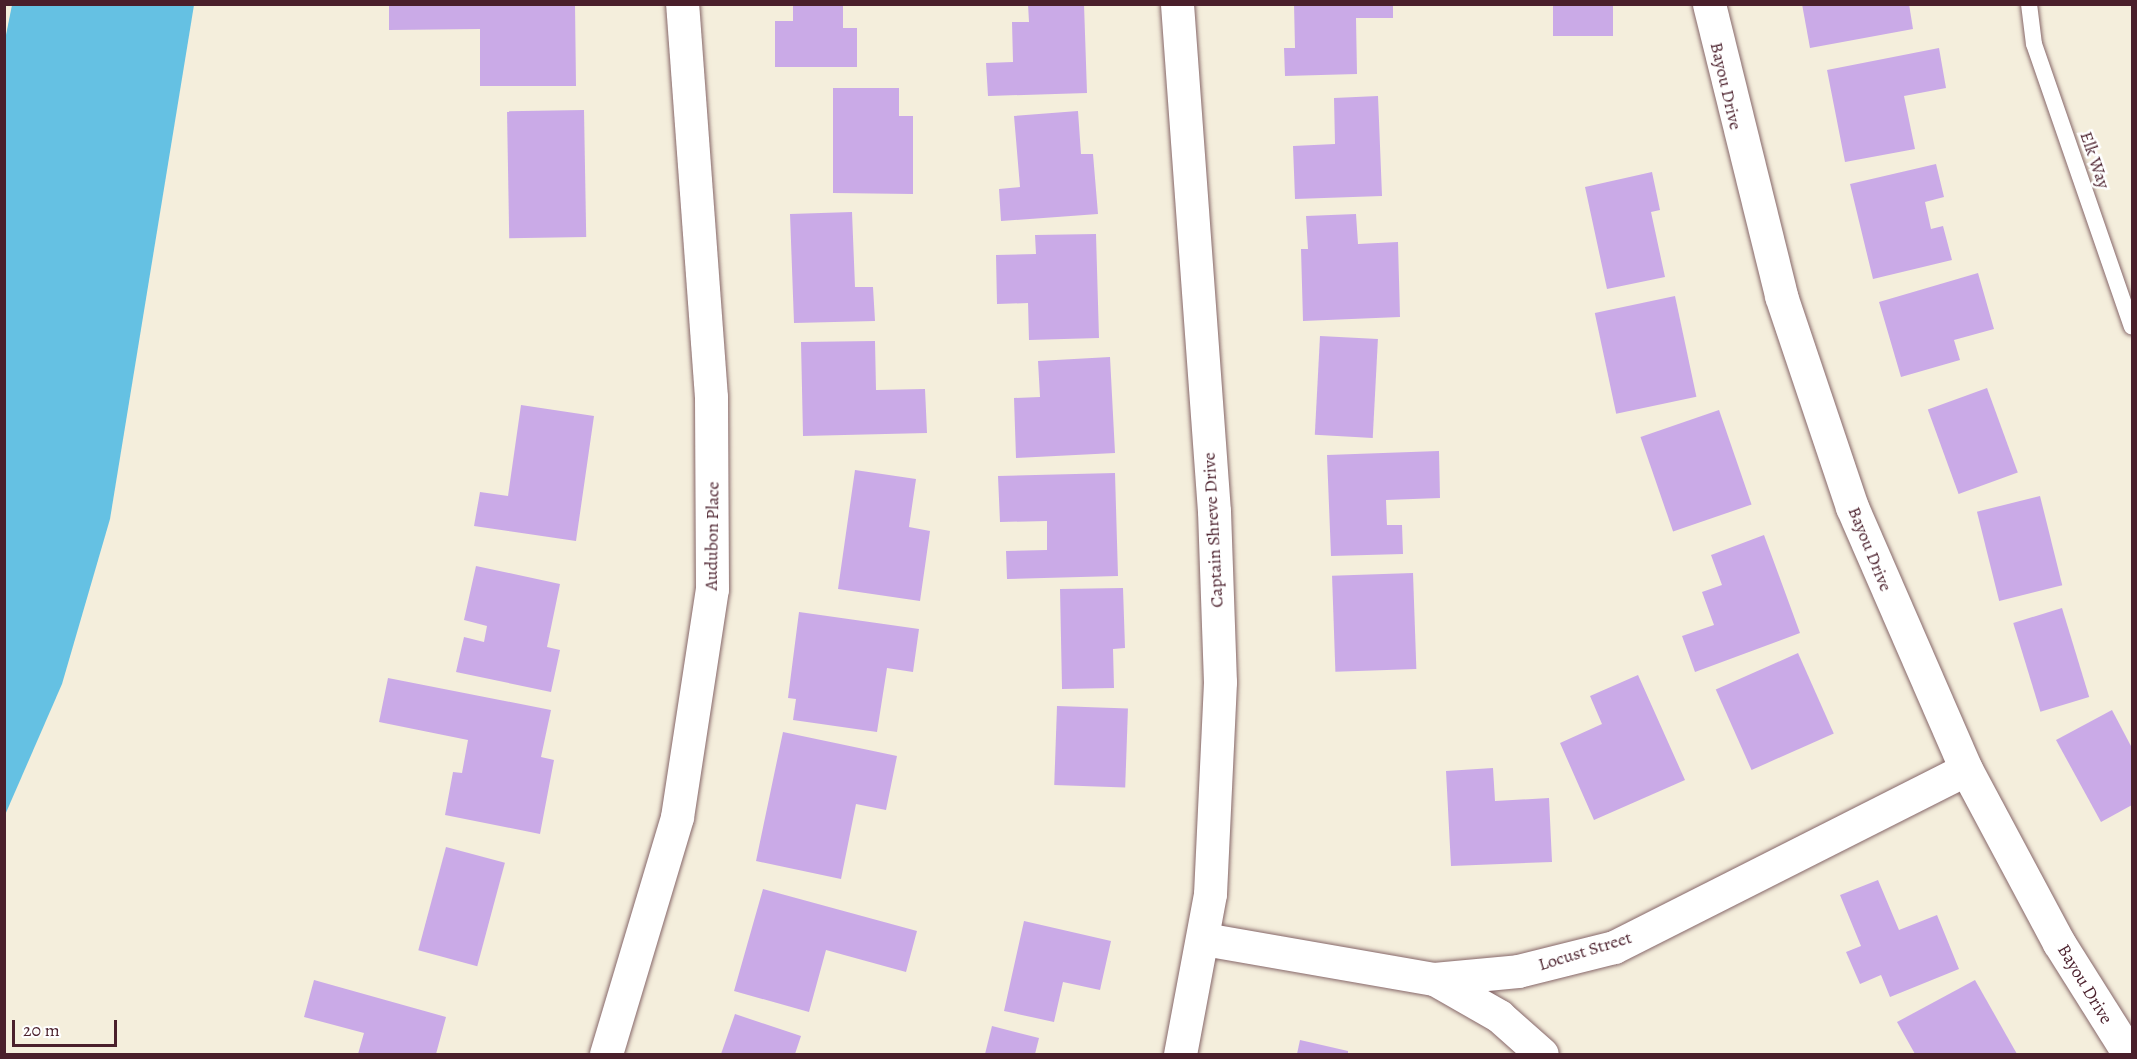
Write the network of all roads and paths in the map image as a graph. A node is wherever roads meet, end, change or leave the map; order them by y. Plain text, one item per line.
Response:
1 (682, 4) edge
2 (1177, 4) edge
3 (1709, 4) edge
4 (2029, 4) edge
5 (2133, 327) edge
6 (1966, 768) junction
7 (1204, 939) junction
8 (1434, 979) junction
9 (606, 1054) edge
10 (1180, 1054) edge
11 (1542, 1054) edge
12 (2129, 1054) edge

1 - 9 street, Audubon Place
2 - 7 street, Captain Shreve Drive
3 - 6 street, Bayou Drive
4 - 5 lane, Elk Way
6 - 8 street, Locust Street
6 - 12 street, Bayou Drive
7 - 8 street, Locust Street
7 - 10 street, Captain Shreve Drive
8 - 11 street

